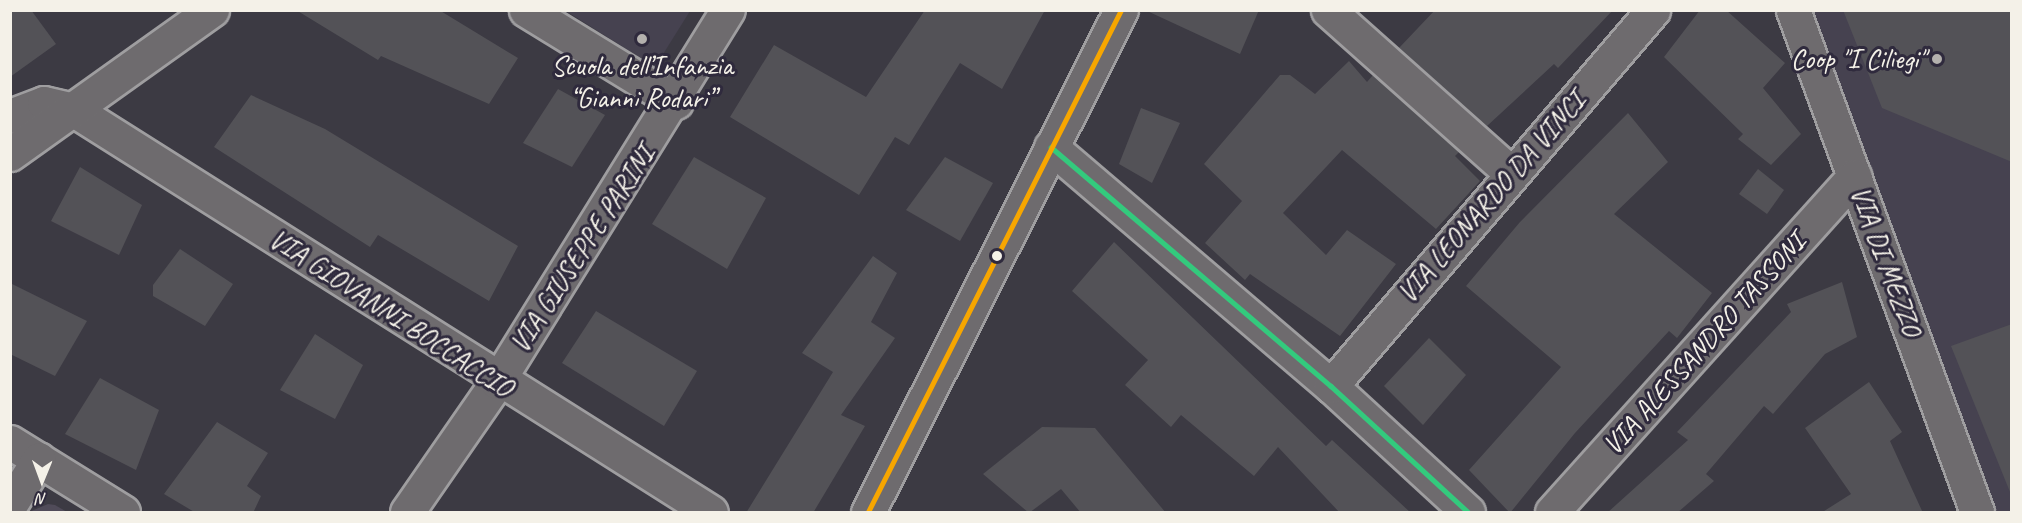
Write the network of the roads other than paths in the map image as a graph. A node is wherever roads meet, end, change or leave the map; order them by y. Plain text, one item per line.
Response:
1 (212, 10) edge
2 (525, 10) edge
3 (728, 10) edge
4 (1121, 10) edge
5 (1653, 10) edge
6 (1793, 10) edge
7 (1341, 14) edge
8 (676, 102) junction
9 (74, 110) junction
10 (10, 116) edge
11 (1051, 147) junction
12 (10, 154) edge
13 (1511, 172) junction
14 (1855, 176) junction
15 (497, 382) junction
16 (1331, 386) junction
17 (10, 442) edge
18 (39, 459) junction
19 (10, 505) edge
20 (123, 513) edge
21 (407, 513) edge
22 (711, 513) edge
23 (868, 513) edge
24 (1468, 513) edge
25 (1552, 513) edge
26 (1977, 513) edge

1 - 9 street
2 - 8 street
3 - 8 street, VIA GIUSEPPE PARINI
4 - 11 street
5 - 13 street, VIA LEONARDO DA VINCI
6 - 14 street, VIA DI MEZZO
7 - 13 street
8 - 15 street, VIA GIUSEPPE PARINI
9 - 10 street, VIA GIOVANNI BOCCACCIO
9 - 12 street
9 - 15 street, VIA GIOVANNI BOCCACCIO
11 - 16 street
11 - 23 street
13 - 16 street, VIA LEONARDO DA VINCI
14 - 25 street, VIA ALESSANDRO TASSONI
14 - 26 street, VIA DI MEZZO
15 - 21 street, VIA GIUSEPPE PARINI
15 - 22 street, VIA GIOVANNI BOCCACCIO
16 - 24 street
17 - 18 street
18 - 19 street
18 - 20 street

